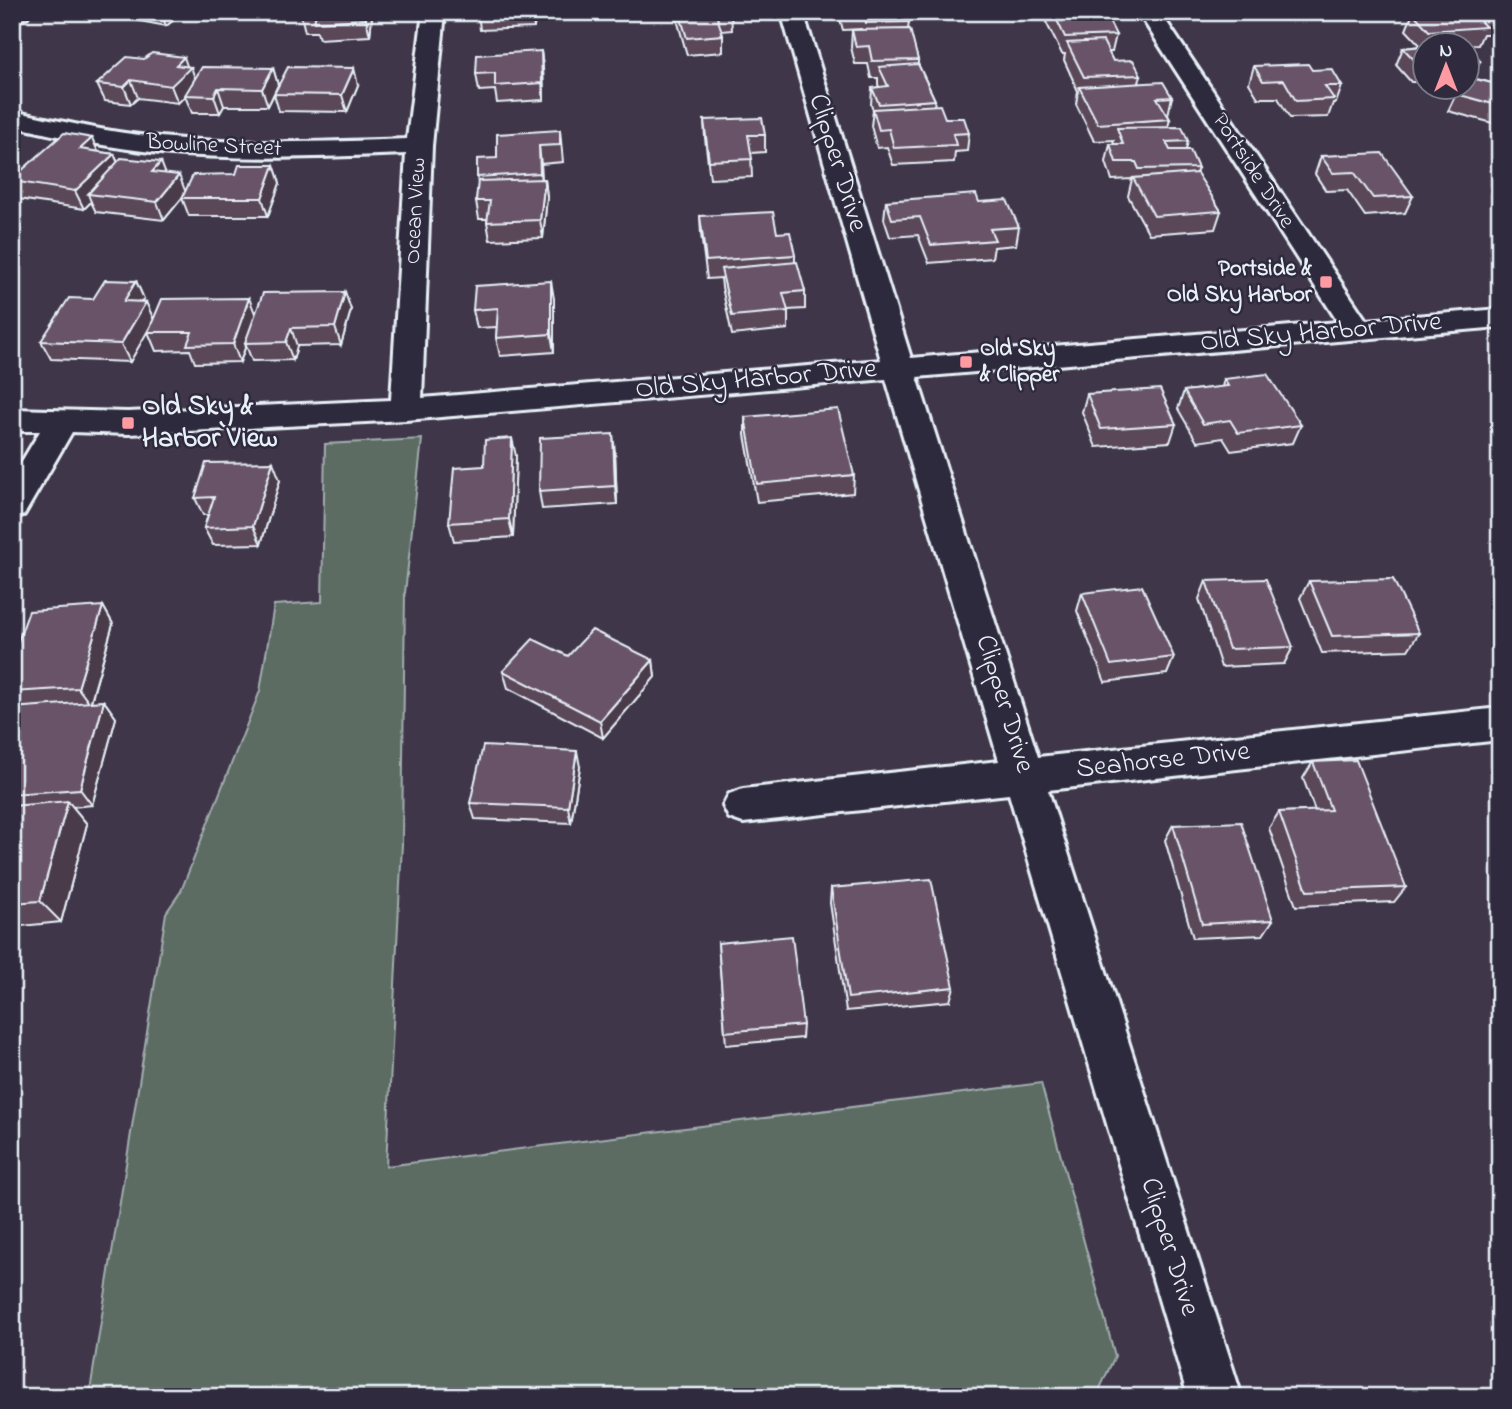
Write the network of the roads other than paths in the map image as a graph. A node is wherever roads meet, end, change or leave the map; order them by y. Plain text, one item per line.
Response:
1 (19, 12) edge
2 (434, 12) edge
3 (792, 12) edge
4 (1149, 12) edge
5 (12, 15) edge
6 (12, 118) edge
7 (419, 146) junction
8 (1500, 318) edge
9 (1358, 330) junction
10 (898, 367) junction
11 (406, 410) junction
12 (12, 420) edge
13 (62, 422) junction
14 (12, 508) edge
15 (1500, 724) edge
16 (1026, 776) junction
17 (743, 806) dead end
18 (1215, 1397) edge

1 - 5 street
2 - 7 street, Ocean View
3 - 10 street, Clipper Drive
4 - 9 street, Portside Drive
6 - 7 street, Bowline Street
7 - 11 street, Ocean View
8 - 9 street, Old Sky Harbor Drive
9 - 10 street, Old Sky Harbor Drive
10 - 11 street, Old Sky Harbor Drive
10 - 16 street, Clipper Drive
11 - 13 street, Old Sky Harbor Drive
12 - 13 street, Old Sky Harbor Drive
13 - 14 street
15 - 16 street, Seahorse Drive
16 - 17 street, Seahorse Drive
16 - 18 street, Clipper Drive

